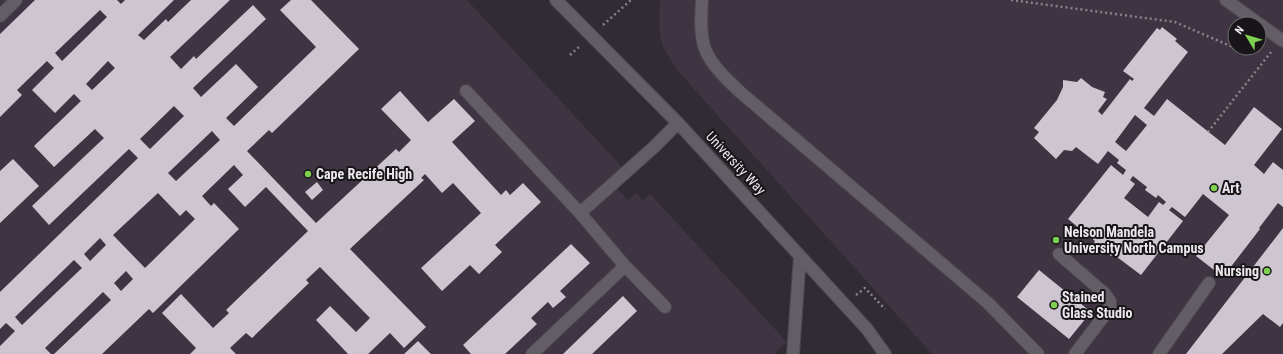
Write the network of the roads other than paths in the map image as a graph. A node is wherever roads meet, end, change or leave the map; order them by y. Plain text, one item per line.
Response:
1 (16, 0) edge
2 (702, 0) edge
3 (1226, 0) edge
4 (563, 3) edge
5 (0, 16) edge
6 (1282, 41) edge
7 (466, 91) dead end
8 (678, 123) junction
9 (580, 213) junction
10 (1059, 254) dead end
11 (800, 256) junction
12 (625, 266) junction
13 (1209, 283) dead end
14 (665, 307) dead end
15 (532, 354) edge
16 (793, 354) edge
17 (885, 354) edge
18 (1038, 354) edge
19 (1075, 354) edge
20 (1159, 354) edge

1 - 5 street
2 - 18 street
3 - 6 street
4 - 8 street, University Way
7 - 9 street
8 - 9 street
8 - 11 street, University Way
9 - 12 street
10 - 19 street
11 - 16 street
11 - 17 street, University Way
12 - 14 street
12 - 15 street
13 - 20 street

